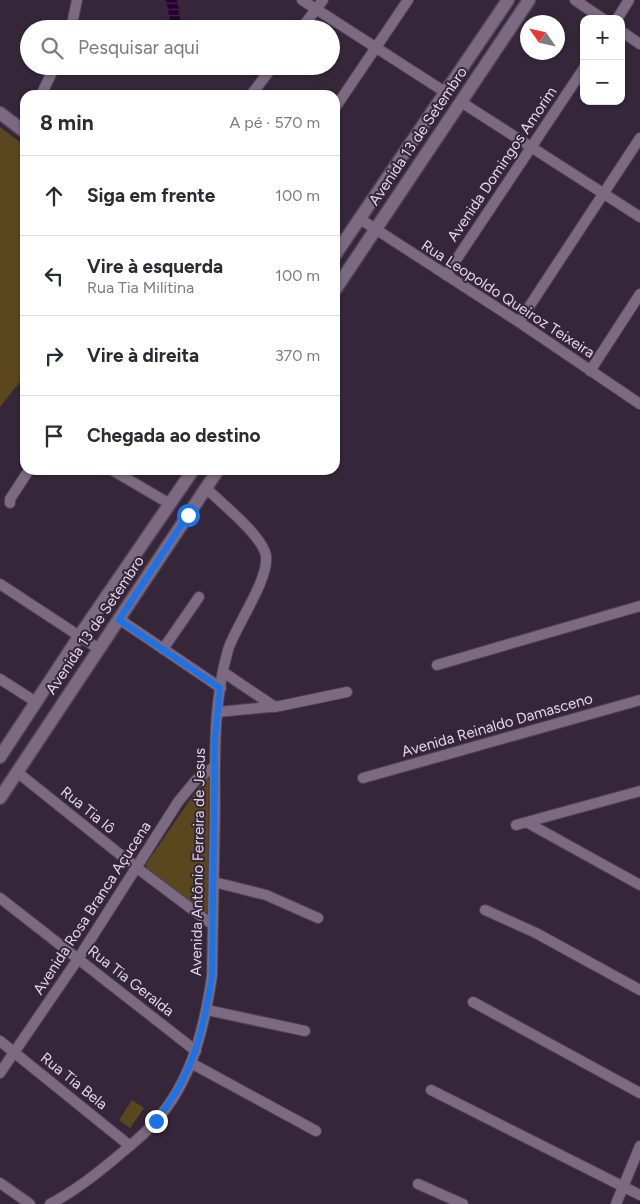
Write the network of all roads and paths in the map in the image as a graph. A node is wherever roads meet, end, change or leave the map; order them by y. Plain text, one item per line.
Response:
1 (77, 0) edge
2 (302, 0) edge
3 (323, 0) edge
4 (408, 0) edge
5 (508, 0) edge
6 (529, 0) edge
7 (575, 0) edge
8 (628, 0) edge
9 (317, 9) junction
10 (597, 15) edge
11 (619, 15) edge
12 (73, 20) edge
13 (309, 20) edge
14 (333, 20) edge
15 (340, 24) edge
16 (625, 34) edge
17 (640, 44) edge
18 (375, 48) junction
19 (580, 74) edge
20 (51, 75) edge
21 (266, 75) edge
22 (43, 90) edge
23 (255, 90) edge
24 (445, 92) junction
25 (340, 100) edge
26 (461, 102) junction
27 (0, 112) edge
28 (20, 126) edge
29 (640, 138) edge
30 (531, 148) junction
31 (604, 193) junction
32 (640, 217) edge
33 (360, 219) junction
34 (375, 229) junction
35 (340, 248) edge
36 (446, 275) junction
37 (340, 282) edge
38 (640, 294) edge
39 (519, 322) junction
40 (590, 371) junction
41 (640, 404) edge
42 (26, 475) edge
43 (121, 475) edge
44 (190, 475) edge
45 (215, 475) edge
46 (206, 488) junction
47 (10, 503) dead end
48 (170, 504) junction
49 (0, 584) edge
50 (199, 597) dead end
51 (640, 606) edge
52 (119, 620) junction
53 (80, 635) junction
54 (99, 649) junction
55 (163, 649) junction
56 (437, 665) dead end
57 (223, 672) junction
58 (0, 679) edge
59 (220, 688) junction
60 (347, 692) dead end
61 (640, 700) edge
62 (36, 702) junction
63 (275, 707) junction
64 (218, 712) junction
65 (0, 757) edge
66 (215, 766) junction
67 (17, 772) junction
68 (363, 778) dead end
69 (640, 791) edge
70 (0, 798) edge
71 (528, 823) junction
72 (516, 825) dead end
73 (137, 868) junction
74 (214, 882) junction
75 (640, 885) edge
76 (0, 898) edge
77 (485, 910) dead end
78 (318, 918) dead end
79 (213, 925) junction
80 (78, 959) junction
81 (640, 990) edge
82 (473, 1002) dead end
83 (207, 1010) junction
84 (305, 1031) dead end
85 (0, 1041) edge
86 (196, 1050) junction
87 (14, 1052) junction
88 (191, 1063) junction
89 (0, 1073) edge
90 (431, 1090) dead end
91 (640, 1094) edge
92 (316, 1131) dead end
93 (130, 1146) junction
94 (640, 1146) edge
95 (0, 1183) edge
96 (418, 1184) dead end
97 (623, 1185) junction
98 (640, 1195) edge
99 (30, 1204) edge
100 (50, 1204) edge
101 (463, 1204) edge
102 (616, 1204) edge

1 - 12 street
2 - 9 street
3 - 9 street
4 - 18 street
5 - 24 street, Avenida 13 de Setembro
6 - 26 street, Avenida 13 de Setembro
7 - 10 street
8 - 11 street
9 - 13 street
9 - 14 street
15 - 18 street
16 - 17 street
18 - 24 street
18 - 25 street
19 - 30 street, Avenida Domingos Amorim
20 - 22 street
21 - 23 street
24 - 33 street, Avenida 13 de Setembro
26 - 30 street
26 - 34 street, Avenida 13 de Setembro
27 - 28 street
29 - 31 street
30 - 31 street
30 - 36 street, Avenida Domingos Amorim
31 - 32 street
31 - 39 street
33 - 34 street, Rua Leopoldo Queiroz Teixeira
33 - 35 street, Avenida 13 de Setembro
34 - 36 street, Rua Leopoldo Queiroz Teixeira
34 - 37 street, Avenida 13 de Setembro
36 - 39 street, Rua Leopoldo Queiroz Teixeira
38 - 40 street
39 - 40 street, Rua Leopoldo Queiroz Teixeira
40 - 41 street, Rua Leopoldo Queiroz Teixeira
42 - 47 street
43 - 48 street
44 - 48 street, Avenida 13 de Setembro
45 - 46 street, Avenida 13 de Setembro
46 - 52 street, Avenida 13 de Setembro
46 - 57 street, Avenida Antônio Ferreira de Jesus
48 - 53 street, Avenida 13 de Setembro
49 - 53 street
50 - 55 street
51 - 56 street
52 - 54 street, Avenida 13 de Setembro
52 - 55 street
53 - 54 street
53 - 62 street, Avenida 13 de Setembro
54 - 67 street, Avenida 13 de Setembro
55 - 59 street
57 - 59 street, Avenida Antônio Ferreira de Jesus
57 - 63 street
58 - 62 street
59 - 64 street, Avenida Antônio Ferreira de Jesus
60 - 63 street
61 - 68 street, Avenida Reinaldo Damasceno
62 - 65 street, Avenida 13 de Setembro
63 - 64 street
64 - 66 street, Avenida Antônio Ferreira de Jesus
66 - 73 street, Avenida Rosa Branca Açucena
66 - 74 street, Avenida Antônio Ferreira de Jesus
67 - 70 street, Avenida 13 de Setembro
67 - 73 street, Rua Tia Iô
69 - 71 street
71 - 72 street
71 - 75 street
73 - 79 street, Rua Tia Iô
73 - 80 street, Avenida Rosa Branca Açucena
74 - 78 street
74 - 79 street, Avenida Antônio Ferreira de Jesus
76 - 80 street, Rua Tia Geralda
77 - 81 street
79 - 83 street, Avenida Antônio Ferreira de Jesus
80 - 86 street, Rua Tia Geralda
80 - 87 street, Avenida Rosa Branca Açucena
82 - 91 street
83 - 84 street
83 - 86 street, Avenida Antônio Ferreira de Jesus
85 - 87 street, Rua Tia Bela
86 - 88 street, Avenida Antônio Ferreira de Jesus
87 - 89 street, Avenida Rosa Branca Açucena
87 - 93 street, Rua Tia Bela
88 - 92 street
88 - 93 street, Avenida Antônio Ferreira de Jesus
90 - 97 street
93 - 100 street, Avenida Antônio Ferreira de Jesus
94 - 97 street
95 - 99 street
96 - 101 street
97 - 98 street
97 - 102 street

